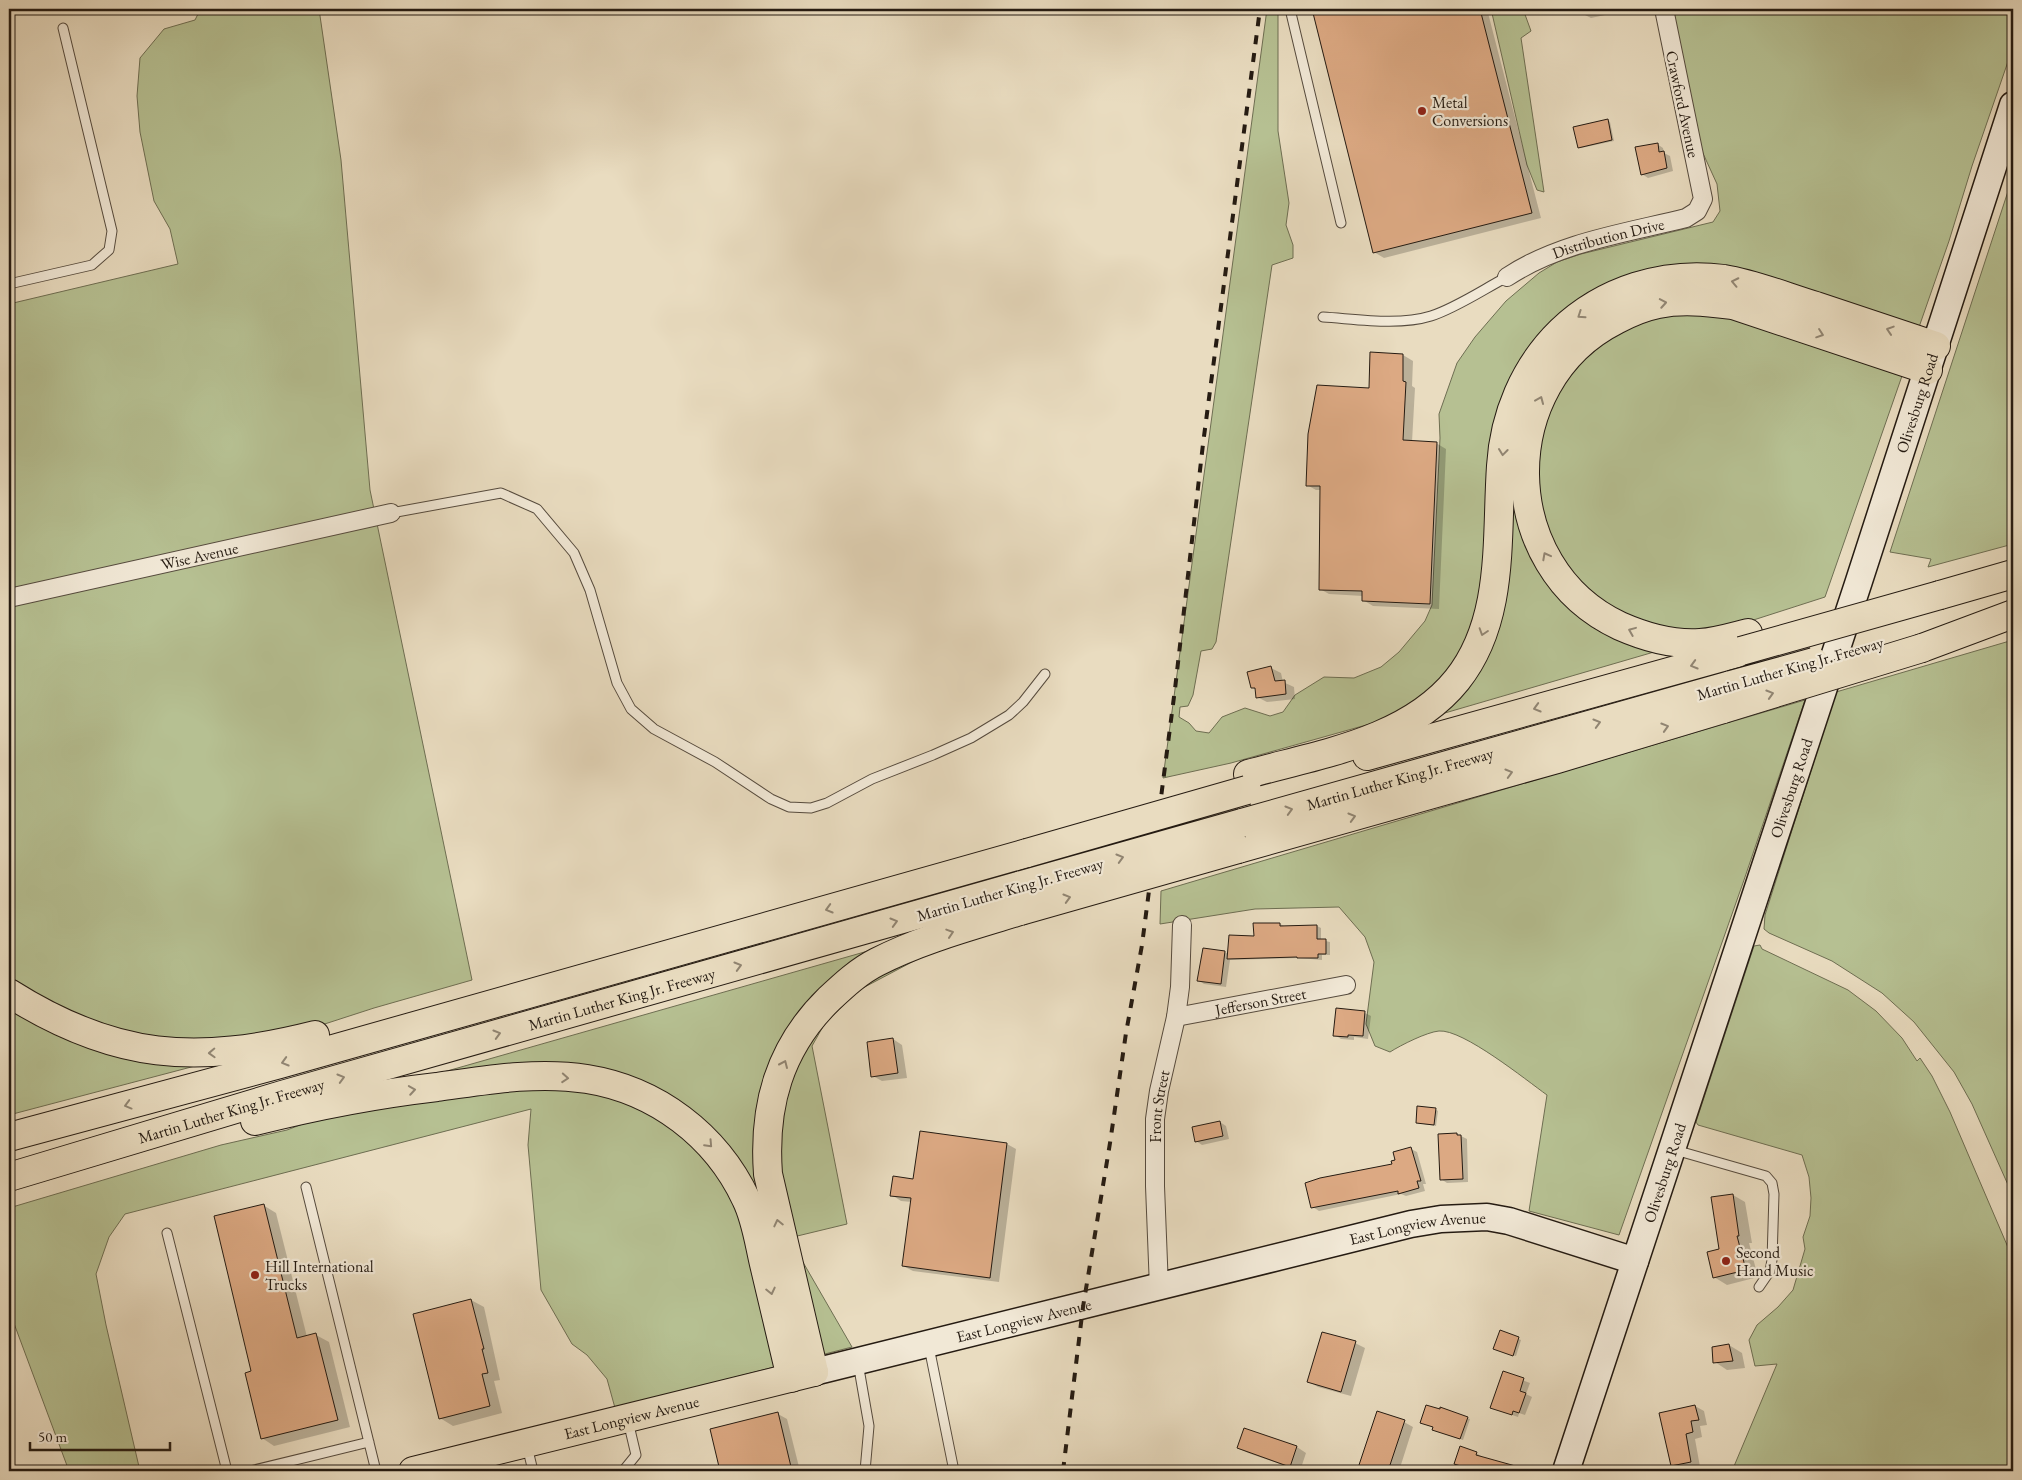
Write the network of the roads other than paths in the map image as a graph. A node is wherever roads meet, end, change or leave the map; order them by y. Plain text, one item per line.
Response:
1 (1290, 9) edge
2 (1664, 9) edge
3 (63, 28) dead end
4 (2013, 105) edge
5 (1703, 199) joint
6 (1340, 224) dead end
7 (1508, 277) joint
8 (9, 284) edge
9 (1323, 317) dead end
10 (1932, 358) junction
11 (391, 513) joint
12 (2013, 558) edge
13 (2013, 574) edge
14 (1943, 586) junction
15 (9, 598) edge
16 (2013, 605) edge
17 (2013, 614) edge
18 (1925, 639) junction
19 (1744, 642) junction
20 (1045, 674) dead end
21 (1248, 782) junction
22 (1021, 898) junction
23 (770, 925) junction
24 (1182, 925) dead end
25 (1346, 985) dead end
26 (9, 993) edge
27 (1176, 1017) junction
28 (9, 1137) edge
29 (1672, 1149) junction
30 (9, 1177) edge
31 (306, 1187) dead end
32 (9, 1192) edge
33 (167, 1233) dead end
34 (1635, 1261) junction
35 (1759, 1287) dead end
36 (1159, 1288) junction
37 (928, 1344) junction
38 (858, 1362) junction
39 (802, 1375) junction
40 (627, 1419) junction
41 (369, 1442) junction
42 (527, 1444) junction
43 (227, 1471) edge
44 (250, 1471) edge
45 (376, 1471) edge
46 (414, 1471) edge
47 (533, 1471) edge
48 (623, 1471) edge
49 (865, 1471) edge
50 (954, 1471) edge
51 (1566, 1471) edge

1 - 6 lane
2 - 5 street, Crawford Avenue
3 - 8 lane
4 - 10 main road, Olivesburg Road
5 - 7 street, Distribution Drive
7 - 9 lane
19 -> 10 main road
10 -> 21 main road
10 - 29 main road, Olivesburg Road
11 - 15 street, Wise Avenue
11 - 20 lane
12 - 14 main road
13 - 14 main road, Martin Luther King Jr. Freeway
14 - 19 main road, Martin Luther King Jr. Freeway, bridge
16 - 18 main road, Martin Luther King Jr. Freeway
17 - 18 main road
22 -> 18 main road, Martin Luther King Jr. Freeway, bridge
19 -> 21 main road, Martin Luther King Jr. Freeway
21 -> 23 main road, Martin Luther King Jr. Freeway, bridge
30 -> 22 main road, Martin Luther King Jr. Freeway
39 -> 22 main road
23 -> 26 main road
23 -> 28 main road, Martin Luther King Jr. Freeway
24 - 27 street, Front Street
25 - 27 street, Jefferson Street
27 - 36 street, Front Street
29 - 34 main road, Olivesburg Road
29 - 35 lane
31 - 41 lane
32 -> 39 main road
33 - 43 lane
34 - 36 main road, East Longview Avenue
34 - 51 main road, Olivesburg Road
36 - 37 main road, East Longview Avenue
37 - 38 main road, East Longview Avenue
37 - 50 lane
38 - 39 main road, East Longview Avenue
38 - 49 lane
39 - 40 main road, East Longview Avenue
40 - 42 main road, East Longview Avenue
40 - 48 lane
41 - 44 lane
41 - 45 lane
42 - 46 main road, East Longview Avenue
42 - 47 lane

